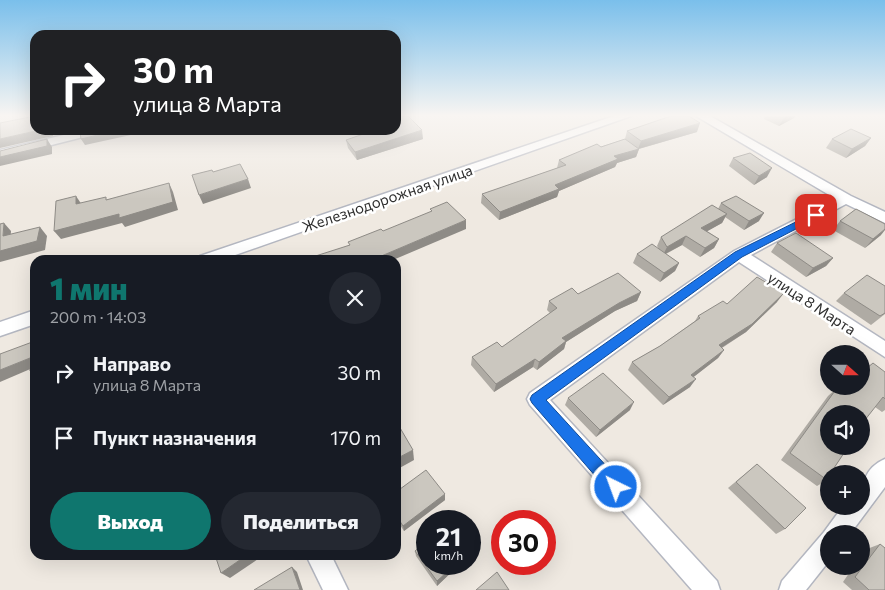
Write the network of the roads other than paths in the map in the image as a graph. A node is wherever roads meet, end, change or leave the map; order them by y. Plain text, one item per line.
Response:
1 (43, 144) edge
2 (546, 144) edge
3 (749, 144) edge
4 (0, 154) edge
5 (846, 199) junction
6 (885, 218) edge
7 (220, 255) edge
8 (739, 255) junction
9 (30, 319) edge
10 (0, 329) edge
11 (885, 350) edge
12 (885, 470) edge
13 (870, 489) edge
14 (850, 515) edge
15 (842, 525) edge
16 (820, 553) edge
17 (321, 560) edge
18 (336, 590) edge
19 (708, 590) edge
20 (791, 590) edge

1 - 4 street
2 - 7 street, Железнодорожная улица
3 - 5 street
5 - 6 street
5 - 8 street
8 - 11 street, улица 8 Марта
8 - 19 street
9 - 10 street
12 - 13 street
14 - 15 street
16 - 20 street
17 - 18 street

